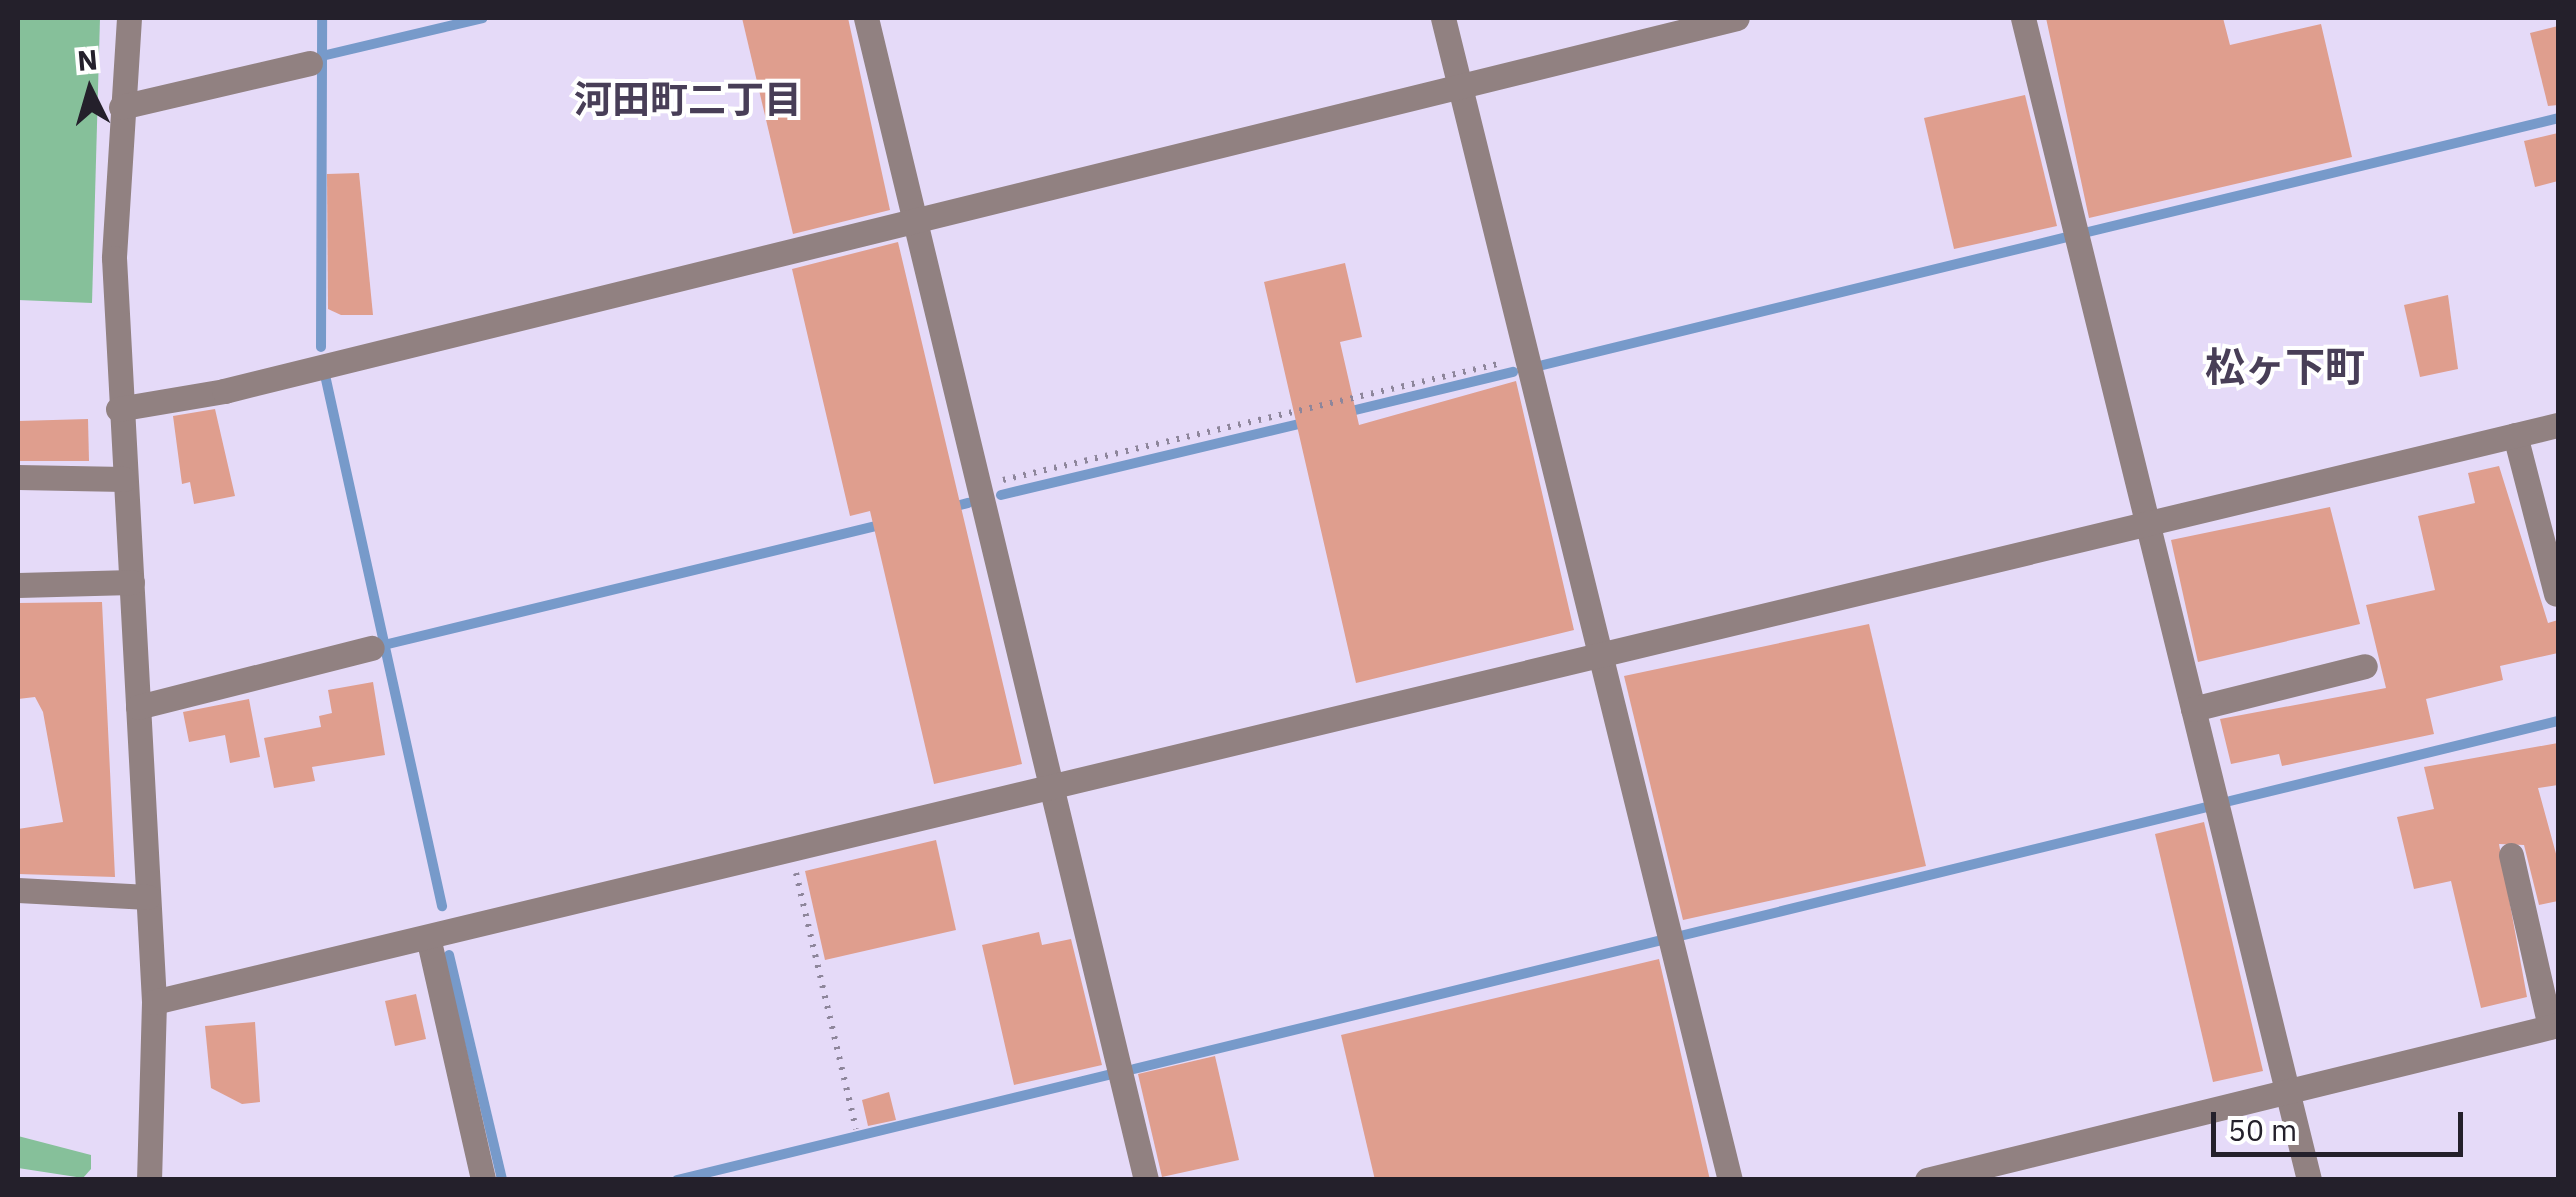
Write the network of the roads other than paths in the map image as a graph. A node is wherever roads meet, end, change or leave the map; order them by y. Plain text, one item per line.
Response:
1 (129, 18) edge
2 (866, 18) edge
3 (1444, 18) edge
4 (1736, 18) edge
5 (2022, 18) edge
6 (310, 62) dead end
7 (1459, 82) junction
8 (121, 106) junction
9 (913, 215) junction
10 (118, 409) junction
11 (2558, 424) edge
12 (2515, 435) junction
13 (18, 477) edge
14 (124, 479) junction
15 (2146, 522) junction
16 (132, 582) junction
17 (18, 585) edge
18 (2556, 594) dead end
19 (372, 648) dead end
20 (1598, 653) junction
21 (2365, 666) dead end
22 (138, 707) junction
23 (2193, 709) junction
24 (1050, 794) junction
25 (2511, 855) dead end
26 (18, 890) edge
27 (148, 897) junction
28 (428, 938) junction
29 (154, 1002) junction
30 (2554, 1026) edge
31 (2288, 1092) junction
32 (149, 1180) edge
33 (483, 1180) edge
34 (1146, 1180) edge
35 (1730, 1180) edge
36 (1927, 1180) edge
37 (2309, 1180) edge

1 - 8 street
2 - 9 street
3 - 7 street
4 - 7 street
5 - 15 street
6 - 8 street
7 - 9 street
7 - 20 street
8 - 10 street
9 - 10 street
9 - 24 street
10 - 14 street
11 - 12 street
12 - 15 street
12 - 18 street
13 - 14 street
14 - 16 street
15 - 20 street
15 - 23 street
16 - 17 street
16 - 22 street
19 - 22 street
20 - 24 street
20 - 35 street
21 - 23 street
22 - 27 street
23 - 31 street
24 - 28 street
24 - 34 street
25 - 30 street
26 - 27 street
27 - 29 street
28 - 29 street
28 - 33 street
29 - 32 street
30 - 31 street
31 - 36 street
31 - 37 street

